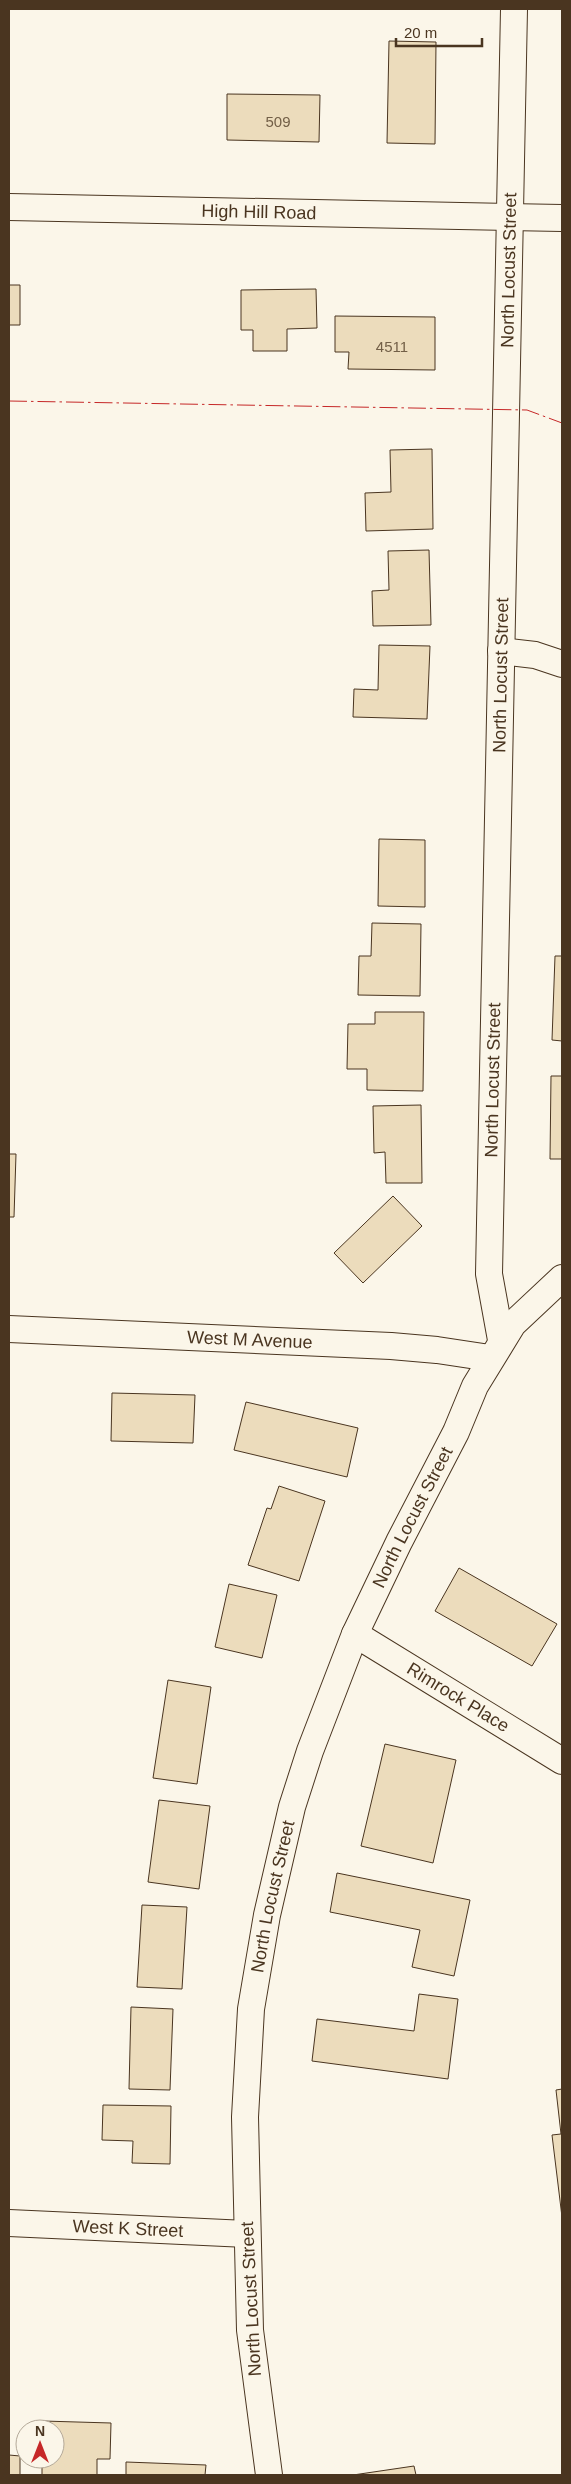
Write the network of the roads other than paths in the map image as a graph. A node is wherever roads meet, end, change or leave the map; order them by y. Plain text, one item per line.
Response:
1 (514, 9) edge
2 (9, 206) edge
3 (510, 218) junction
4 (562, 218) edge
5 (501, 651) junction
6 (562, 664) edge
7 (562, 1278) edge
8 (9, 1328) edge
9 (496, 1349) junction
10 (355, 1634) junction
11 (562, 1761) edge
12 (9, 2224) edge
13 (247, 2234) junction
14 (270, 2475) edge

1 - 3 street, North Locust Street
2 - 3 street, High Hill Road
3 - 4 street, High Hill Road
3 - 5 street, North Locust Street
5 - 6 street
5 - 9 street, North Locust Street
7 - 9 street
8 - 9 street, West M Avenue
9 - 10 street, North Locust Street
10 - 11 street, Rimrock Place
10 - 13 street, North Locust Street
12 - 13 street, West K Street
13 - 14 street, North Locust Street

